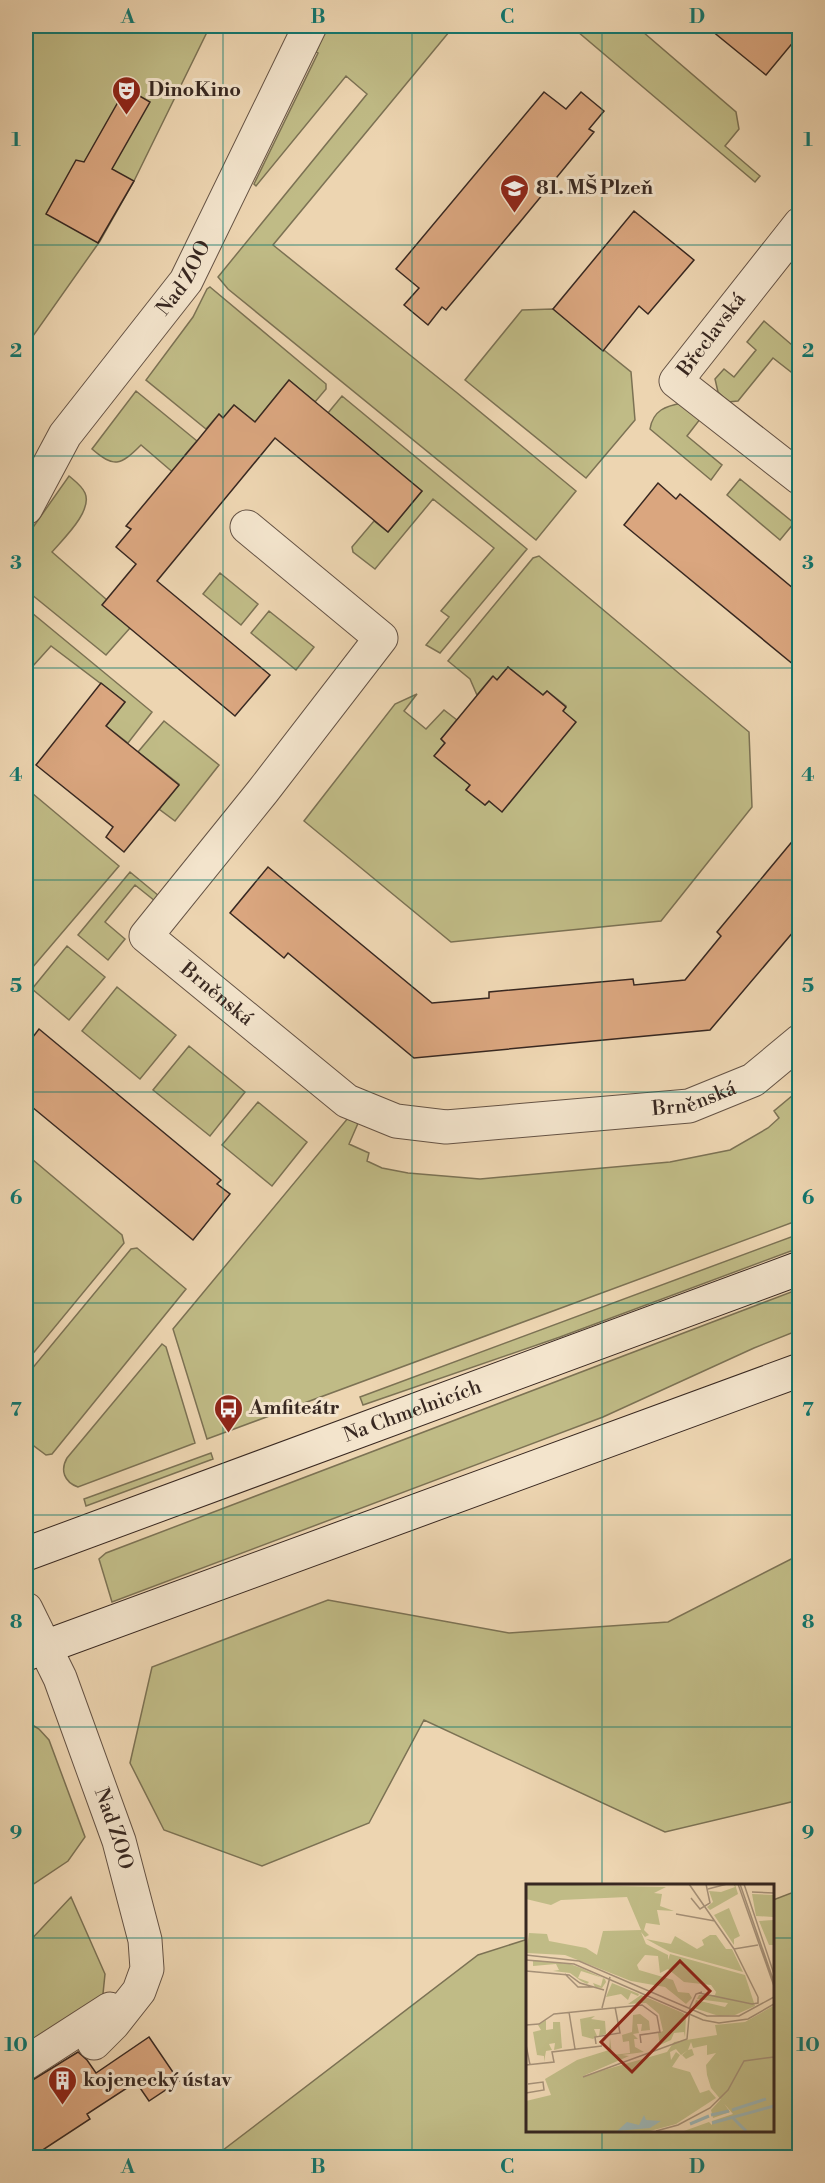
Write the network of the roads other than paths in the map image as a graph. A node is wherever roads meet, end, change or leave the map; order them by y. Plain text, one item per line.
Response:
1 (310, 26) edge
2 (800, 224) edge
3 (800, 478) edge
4 (26, 508) edge
5 (247, 527) dead end
6 (800, 1041) edge
7 (800, 1268) edge
8 (800, 1370) edge
9 (26, 1554) edge
10 (26, 1609) edge
11 (35, 1651) edge
12 (139, 1992) junction
13 (94, 2043) dead end
14 (26, 2063) edge

1 - 4 street, Nad ZOO
2 - 3 street, Břeclavská
5 - 6 street, Brněnská
7 - 9 street, Na Chmelnicích
8 - 11 street
10 - 11 street, Nad ZOO
11 - 12 street, Nad ZOO
12 - 13 street, Nad ZOO
12 - 14 street

